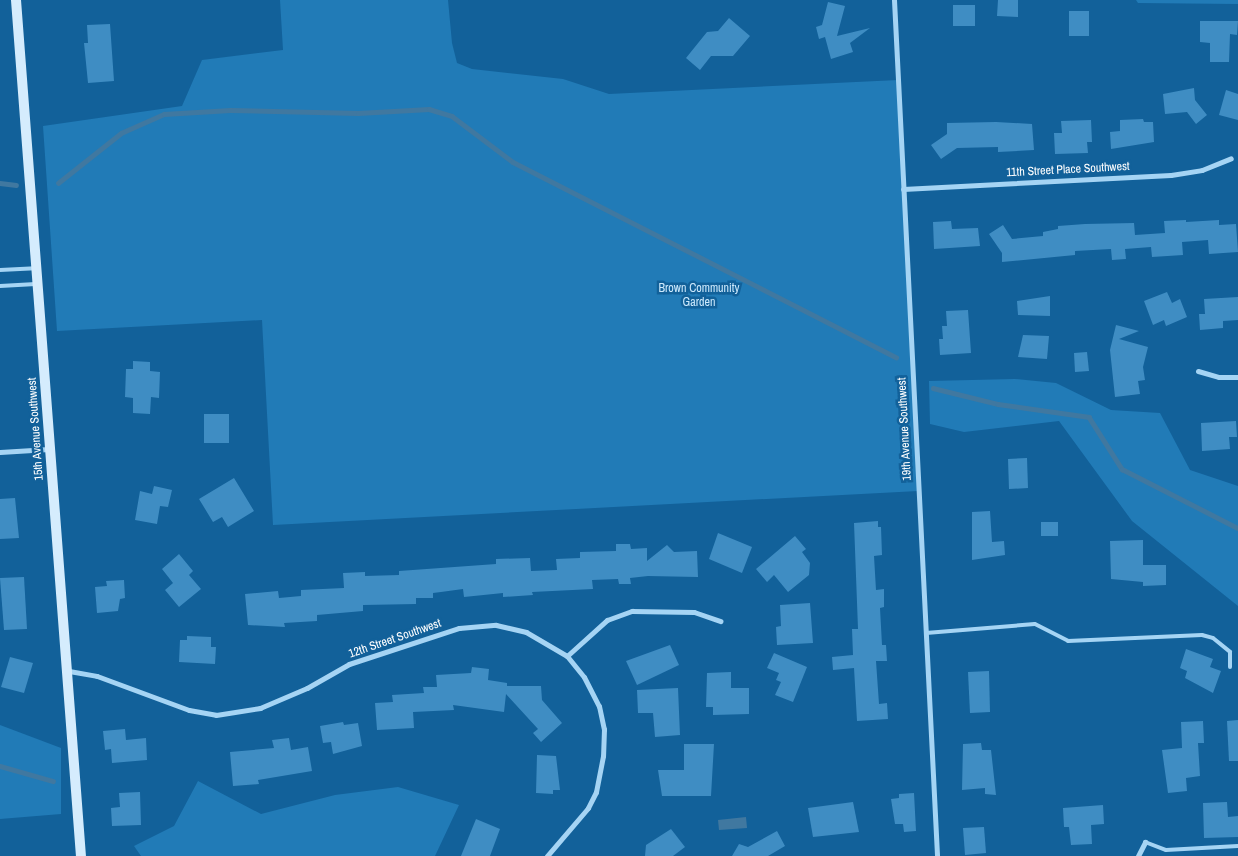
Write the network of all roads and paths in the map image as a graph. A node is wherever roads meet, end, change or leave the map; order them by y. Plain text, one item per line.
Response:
1 (16, 0) edge
2 (894, 0) edge
3 (1231, 158) dead end
4 (903, 189) junction
5 (35, 268) junction
6 (0, 270) edge
7 (36, 284) junction
8 (0, 286) edge
9 (1198, 371) dead end
10 (1238, 377) edge
11 (49, 449) junction
12 (0, 452) edge
13 (720, 621) dead end
14 (926, 633) junction
15 (567, 656) junction
16 (1230, 667) dead end
17 (69, 671) junction
18 (1145, 842) joint
19 (1238, 846) edge
20 (81, 856) edge
21 (547, 856) edge
22 (937, 856) edge
23 (1138, 856) edge

1 - 5 street, 15th Avenue Southwest
2 - 4 street, 19th Avenue Southwest
3 - 4 street, 11th Street Place Southwest
4 - 14 street, 19th Avenue Southwest
5 - 6 lane
5 - 7 street, 15th Avenue Southwest
7 - 8 lane
7 - 11 street, 15th Avenue Southwest
9 - 10 street
11 - 12 street
11 - 17 street, 15th Avenue Southwest
13 - 15 street
14 - 16 lane
14 - 22 street, 19th Avenue Southwest
15 - 17 street, 12th Street Southwest
15 - 21 street, 12th Street Southwest
17 - 20 street, 15th Avenue Southwest
18 - 19 lane
18 - 23 street

